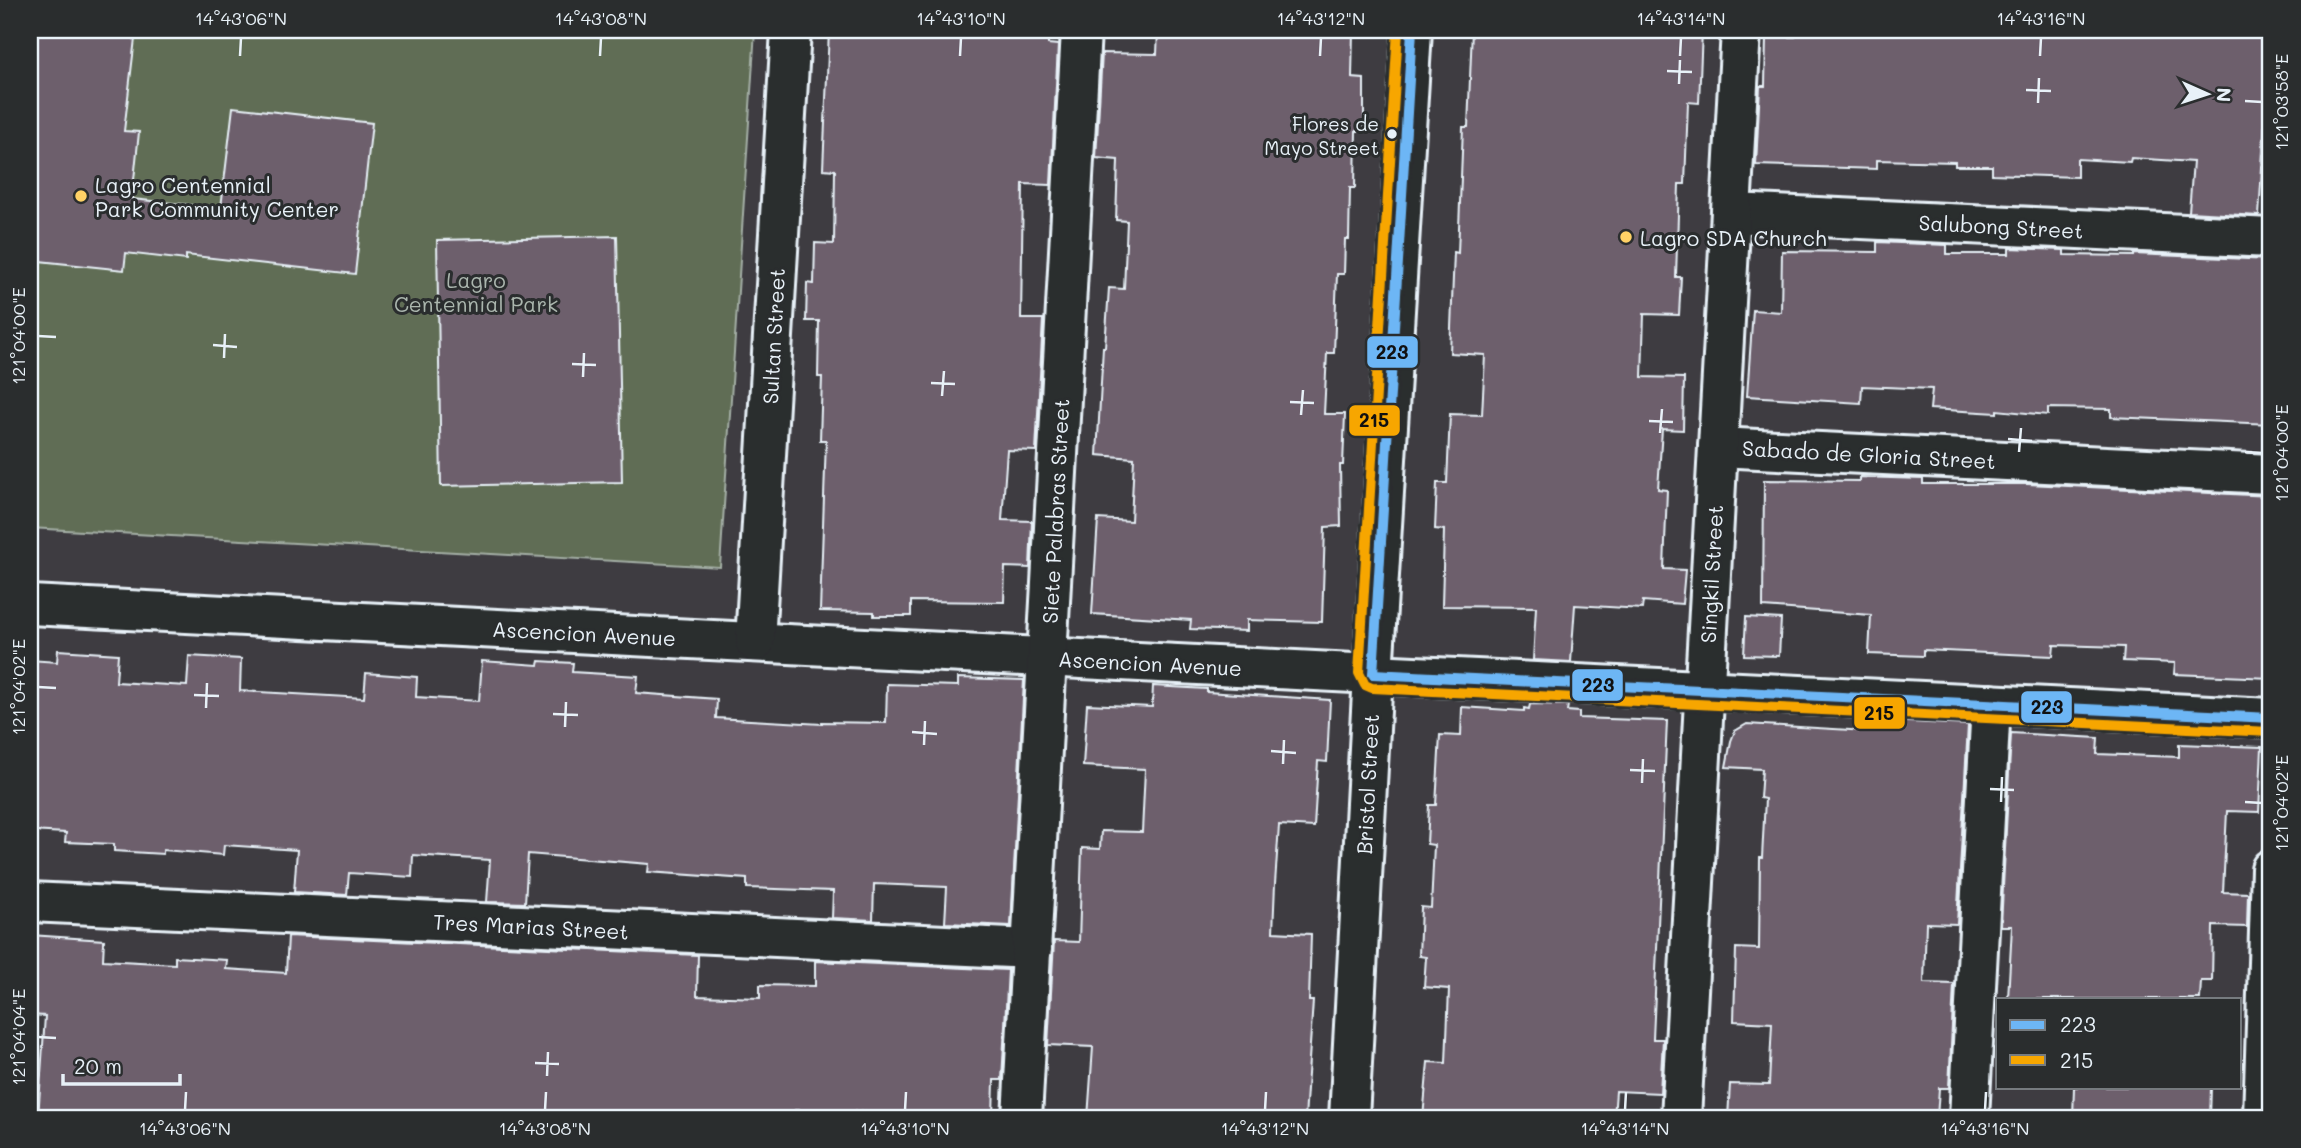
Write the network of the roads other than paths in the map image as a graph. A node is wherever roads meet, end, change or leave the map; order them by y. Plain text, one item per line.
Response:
1 (791, 30) edge
2 (1081, 30) edge
3 (1412, 30) edge
4 (1741, 30) edge
5 (1731, 213) junction
6 (2271, 238) edge
7 (1718, 447) junction
8 (2271, 474) edge
9 (30, 605) edge
10 (755, 642) junction
11 (1047, 657) junction
12 (1373, 674) junction
13 (1705, 691) junction
14 (1991, 704) junction
15 (2271, 718) edge
16 (2271, 869) edge
17 (30, 902) edge
18 (1032, 949) junction
19 (1022, 1118) edge
20 (1349, 1118) edge
21 (1681, 1118) edge
22 (1969, 1118) edge
23 (2263, 1118) edge

1 - 10 street, Sultan Street
2 - 11 street, Siete Palabras Street
3 - 12 street, Bristol Street
4 - 5 street, Singkil Street
5 - 6 street, Salubong Street
5 - 7 street, Singkil Street
7 - 8 street, Sabado de Gloria Street
7 - 13 street, Singkil Street
9 - 10 street, Ascencion Avenue
10 - 11 street, Ascencion Avenue
11 - 12 street, Ascencion Avenue
11 - 18 street, Siete Palabras Street
12 - 13 street, Ascencion Avenue
12 - 20 street, Bristol Street
13 - 14 street, Ascencion Avenue
13 - 21 street, Singkil Street
14 - 15 street, Ascencion Avenue
14 - 22 street
16 - 23 street
17 - 18 street, Tres Marias Street
18 - 19 street, Siete Palabras Street

